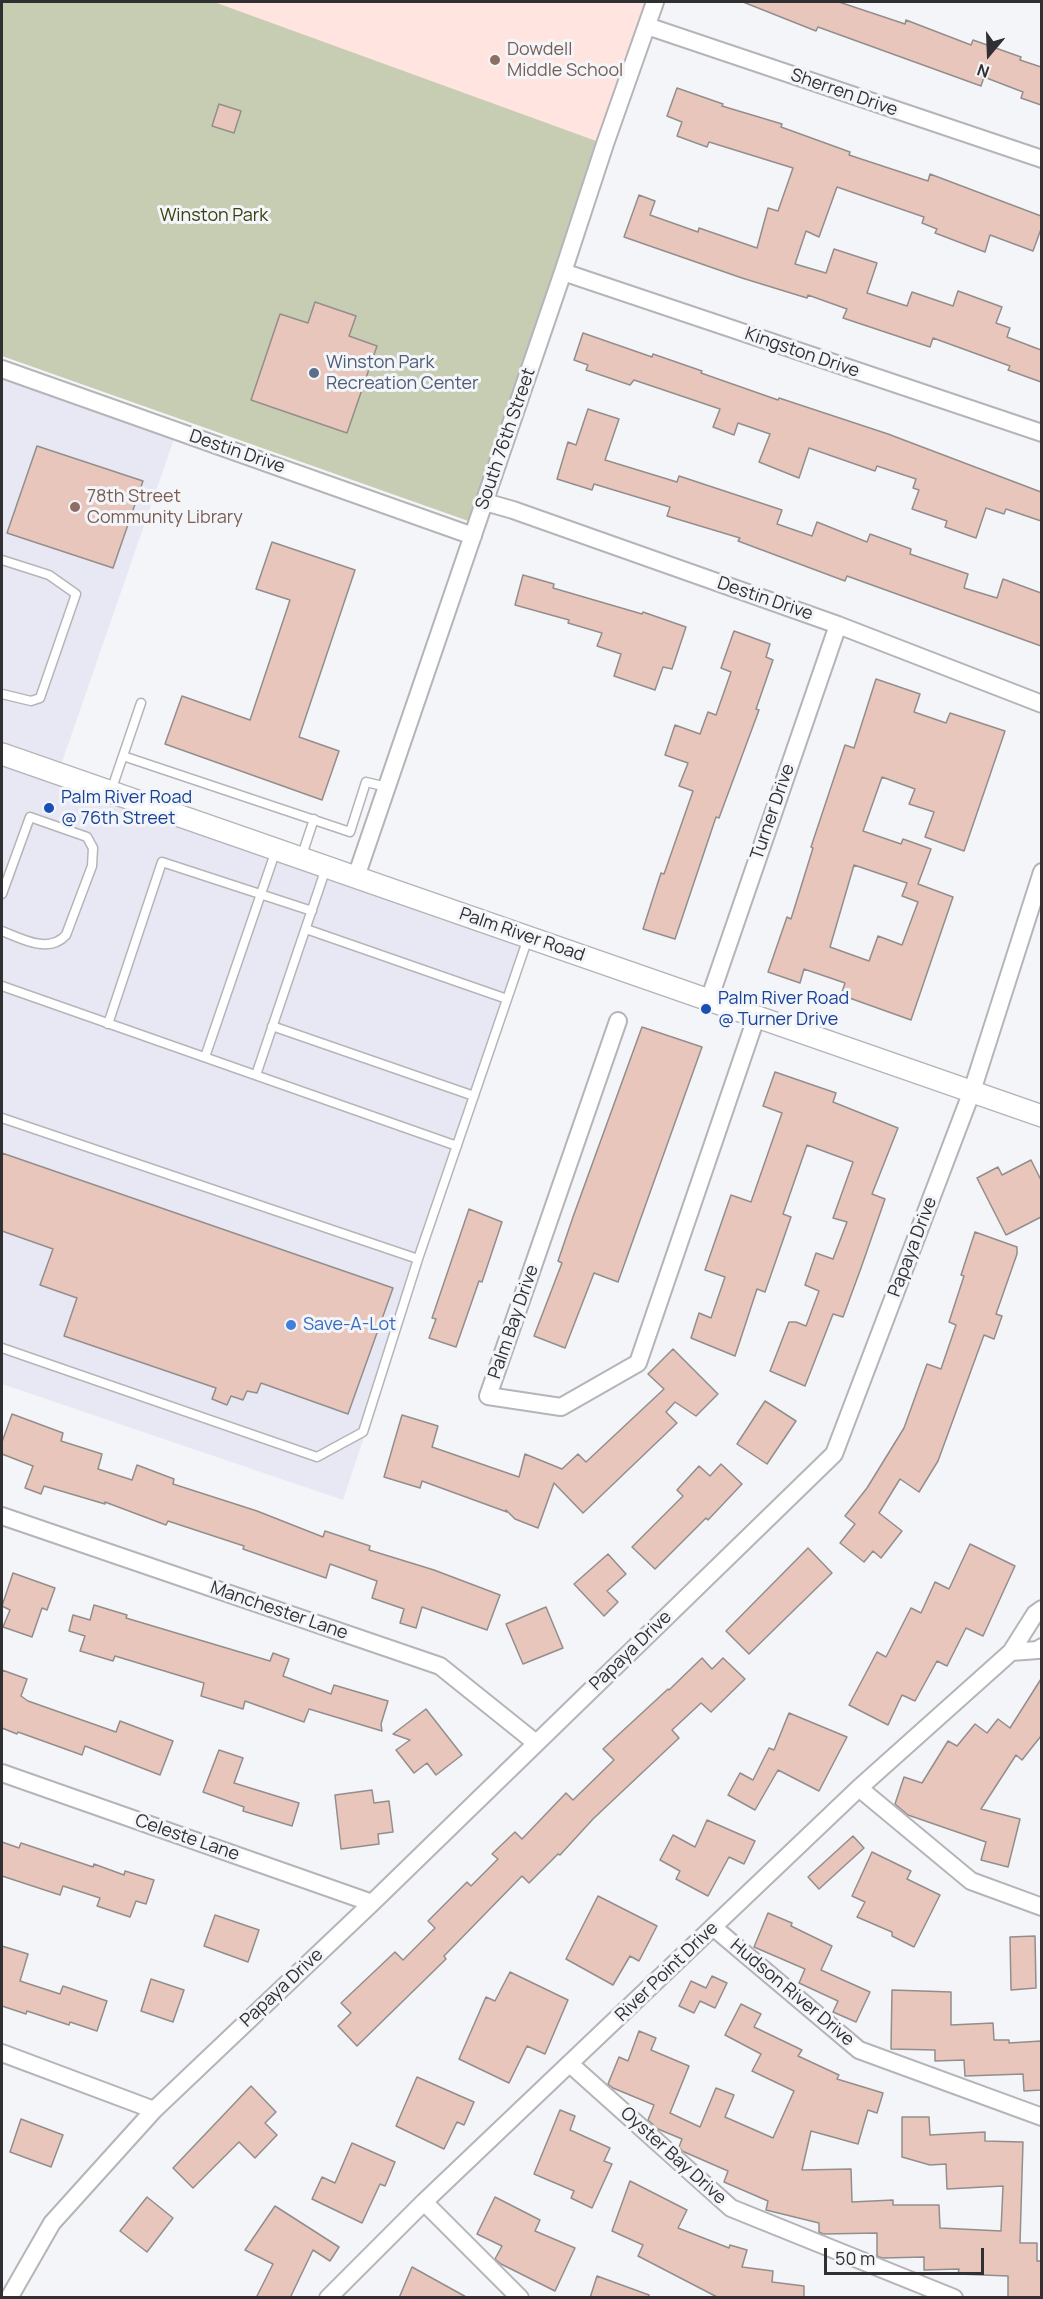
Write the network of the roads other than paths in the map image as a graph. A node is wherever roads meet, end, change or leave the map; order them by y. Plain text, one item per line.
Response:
1 (655, 2) edge
2 (647, 26) junction
3 (1041, 159) edge
4 (563, 272) junction
5 (2, 369) edge
6 (1041, 434) edge
7 (484, 502) junction
8 (473, 536) junction
9 (2, 560) edge
10 (838, 625) junction
11 (2, 694) edge
12 (141, 703) dead end
13 (1041, 704) edge
14 (2, 754) edge
15 (123, 756) junction
16 (387, 787) junction
17 (111, 792) junction
18 (314, 819) junction
19 (351, 832) junction
20 (370, 837) junction
21 (276, 849) junction
22 (301, 858) junction
23 (326, 867) junction
24 (1041, 872) edge
25 (356, 877) junction
26 (261, 892) junction
27 (2, 894) edge
28 (312, 910) junction
29 (306, 929) junction
30 (2, 931) edge
31 (529, 937) junction
32 (2, 986) edge
33 (507, 999) junction
34 (709, 1000) junction
35 (756, 1018) junction
36 (618, 1022) dead end
37 (108, 1024) junction
38 (272, 1026) junction
39 (205, 1058) junction
40 (255, 1075) junction
41 (972, 1091) junction
42 (474, 1096) junction
43 (1041, 1116) edge
44 (2, 1118) edge
45 (457, 1146) junction
46 (418, 1259) junction
47 (2, 1348) edge
48 (2, 1516) edge
49 (1041, 1609) edge
50 (1041, 1647) edge
51 (1011, 1652) junction
52 (536, 1743) junction
53 (2, 1773) edge
54 (859, 1788) junction
55 (372, 1903) junction
56 (1041, 1907) edge
57 (713, 1927) junction
58 (2, 2053) edge
59 (570, 2064) junction
60 (154, 2110) junction
61 (1041, 2117) edge
62 (424, 2202) junction
63 (9, 2298) edge
64 (328, 2298) edge
65 (520, 2298) edge
66 (954, 2298) edge

1 - 2 street, South 76th Street
2 - 3 street, Sherren Drive
2 - 4 street, South 76th Street
4 - 6 street, Kingston Drive
4 - 7 street, South 76th Street
5 - 8 street, Destin Drive
7 - 8 street, South 76th Street
7 - 10 street, Destin Drive
8 - 16 street, South 76th Street
9 - 11 lane
10 - 13 street, Destin Drive
10 - 34 street, Turner Drive
12 - 15 lane
14 - 17 street, Palm River Road
15 - 17 lane
15 - 18 lane
16 - 19 lane
16 - 20 street, South 76th Street
17 - 21 street, Palm River Road
18 - 19 lane
18 - 22 lane
19 - 20 lane
20 - 25 street, South 76th Street
21 - 22 street, Palm River Road
21 - 26 lane
22 - 23 street, Palm River Road
23 - 25 street, Palm River Road
23 - 28 lane
24 - 41 street, Papaya Drive
25 - 31 street, Palm River Road
26 - 28 lane
26 - 37 lane
26 - 39 lane
27 - 30 lane
28 - 29 lane
29 - 33 lane
29 - 38 lane
31 - 33 lane
31 - 34 street, Palm River Road
32 - 37 lane
33 - 42 lane
34 - 35 street, Palm River Road
35 - 36 street, Palm Bay Drive
35 - 41 street, Palm River Road
37 - 39 lane
38 - 40 lane
38 - 42 lane
39 - 40 lane
40 - 45 lane
41 - 43 street, Palm River Road
41 - 52 street, Papaya Drive
42 - 45 lane
44 - 46 lane
45 - 46 lane
46 - 47 lane
48 - 52 street, Manchester Lane
49 - 51 street, River Point Drive
50 - 51 street
51 - 54 street, River Point Drive
52 - 55 street, Papaya Drive
53 - 55 street, Celeste Lane
54 - 56 street
54 - 57 street, River Point Drive
55 - 60 street, Papaya Drive
57 - 59 street, River Point Drive
57 - 61 street, Hudson River Drive
58 - 60 street
59 - 62 street, River Point Drive
59 - 66 street, Oyster Bay Drive
60 - 63 street, Papaya Drive
62 - 64 street, River Point Drive
62 - 65 street

